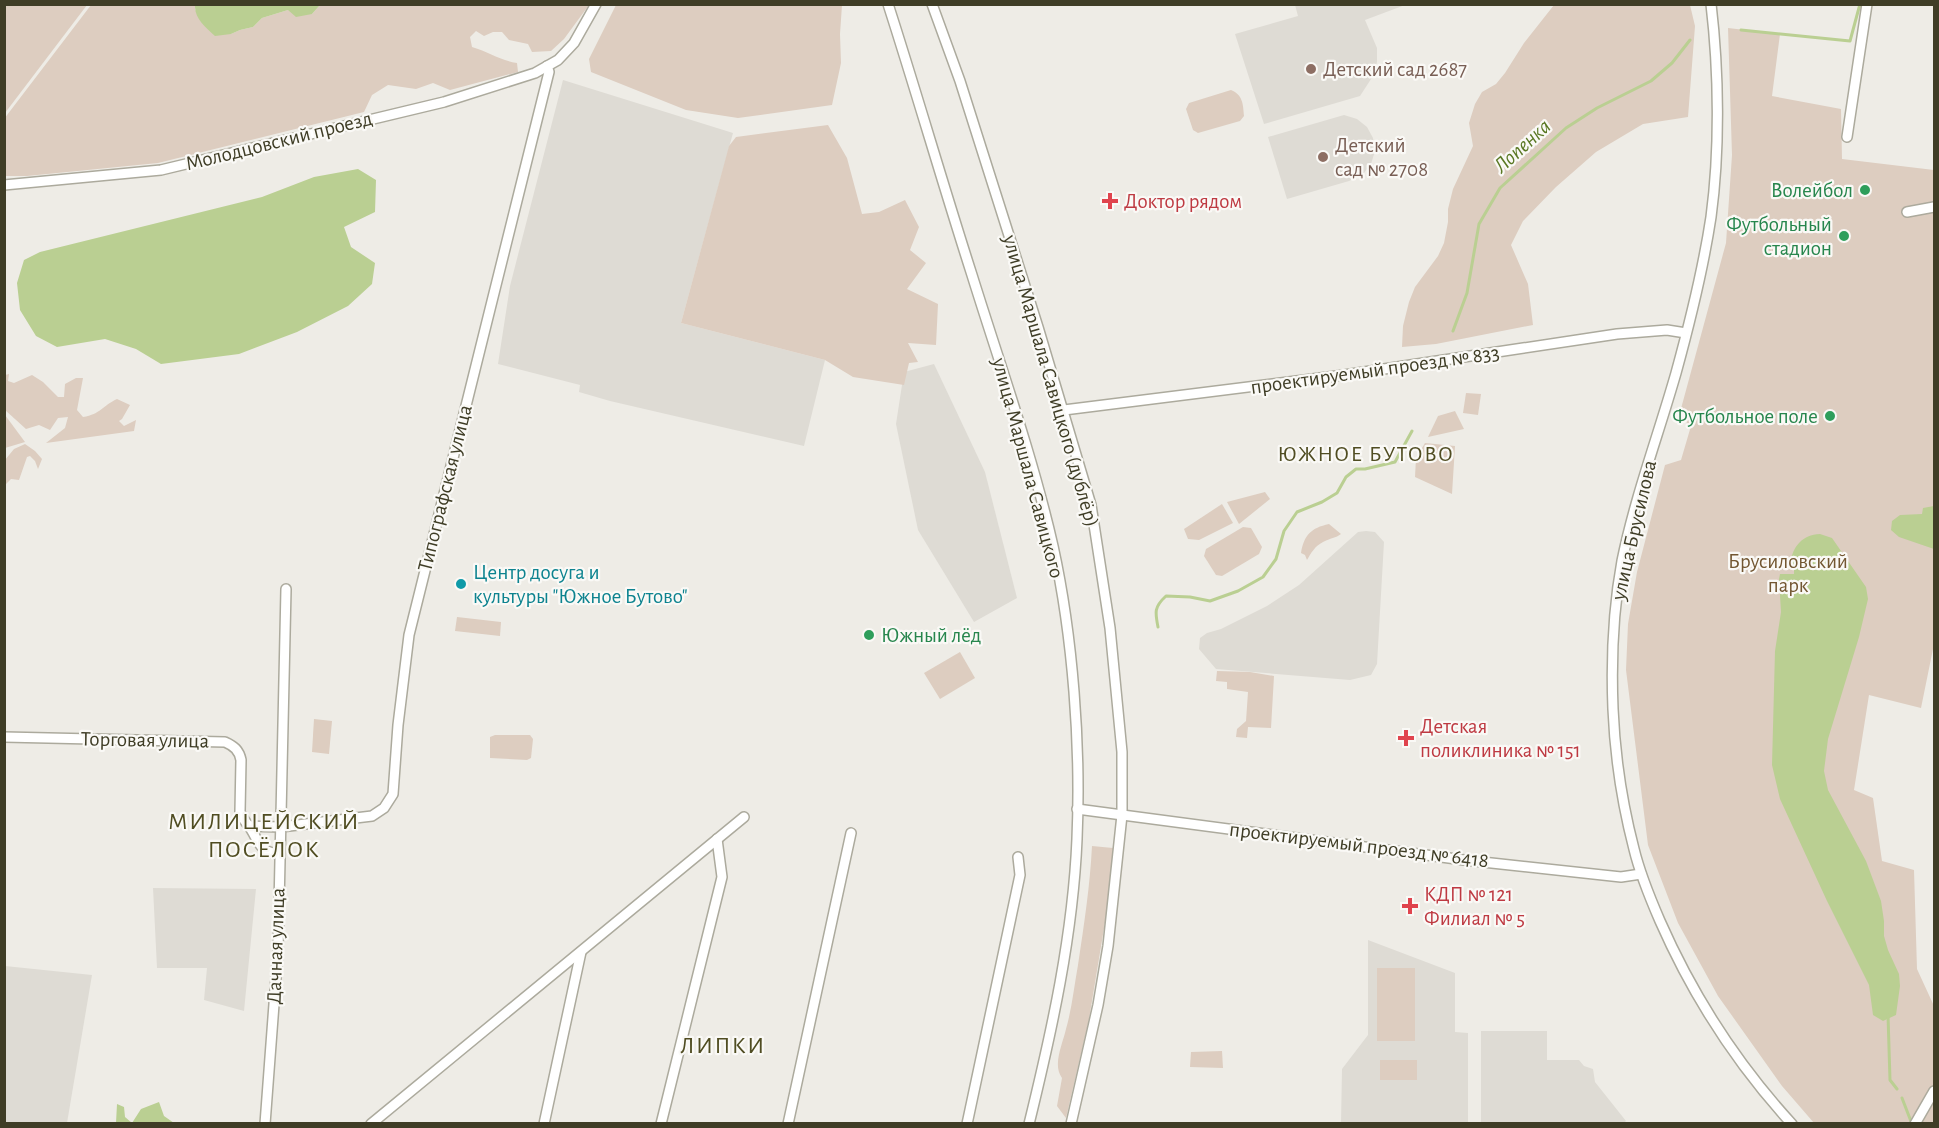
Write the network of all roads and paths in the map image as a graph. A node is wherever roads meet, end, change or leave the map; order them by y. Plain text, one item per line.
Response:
1 (596, 4) edge
2 (932, 4) edge
3 (1711, 4) edge
4 (1867, 4) edge
5 (891, 5) edge
6 (548, 66) junction
7 (1847, 137) dead end
8 (4, 186) edge
9 (1935, 207) edge
10 (1907, 212) dead end
11 (1686, 333) junction
12 (1064, 410) junction
13 (286, 589) dead end
14 (4, 737) edge
15 (1077, 809) junction
16 (1122, 815) junction
17 (744, 817) dead end
18 (250, 826) junction
19 (281, 827) junction
20 (850, 833) dead end
21 (717, 839) junction
22 (280, 854) junction
23 (1018, 857) dead end
24 (1641, 874) junction
25 (581, 952) junction
26 (1935, 1091) edge
27 (265, 1124) edge
28 (371, 1124) edge
29 (544, 1124) edge
30 (661, 1124) edge
31 (788, 1124) edge
32 (967, 1124) edge
33 (1029, 1124) edge
34 (1071, 1124) edge
35 (1792, 1124) edge
36 (1915, 1124) edge

1 - 6 street, Молодцовский проезд
2 - 12 street, улица Маршала Савицкого (дублёр)
3 - 11 street, улица Брусилова
4 - 7 street
5 - 15 street, улица Маршала Савицкого
6 - 8 street, Молодцовский проезд
6 - 19 street, Типографская улица
9 - 10 street
11 - 12 street, проектируемый проезд № 833
11 - 24 street, улица Брусилова
12 - 16 street, улица Маршала Савицкого (дублёр)
13 - 19 street, Дачная улица
14 - 18 street, Торговая улица
15 - 16 street, проектируемый проезд № 6418
15 - 33 street, улица Маршала Савицкого
16 - 24 street, проектируемый проезд № 6418
16 - 34 street, улица Маршала Савицкого (дублёр)
17 - 21 street
18 - 19 street
18 - 22 street, Торговая улица
19 - 22 street, Дачная улица
20 - 31 street
21 - 25 street
21 - 30 street
22 - 27 street, Дачная улица
23 - 32 street
24 - 35 street, улица Брусилова
25 - 28 street
25 - 29 street
26 - 36 street

